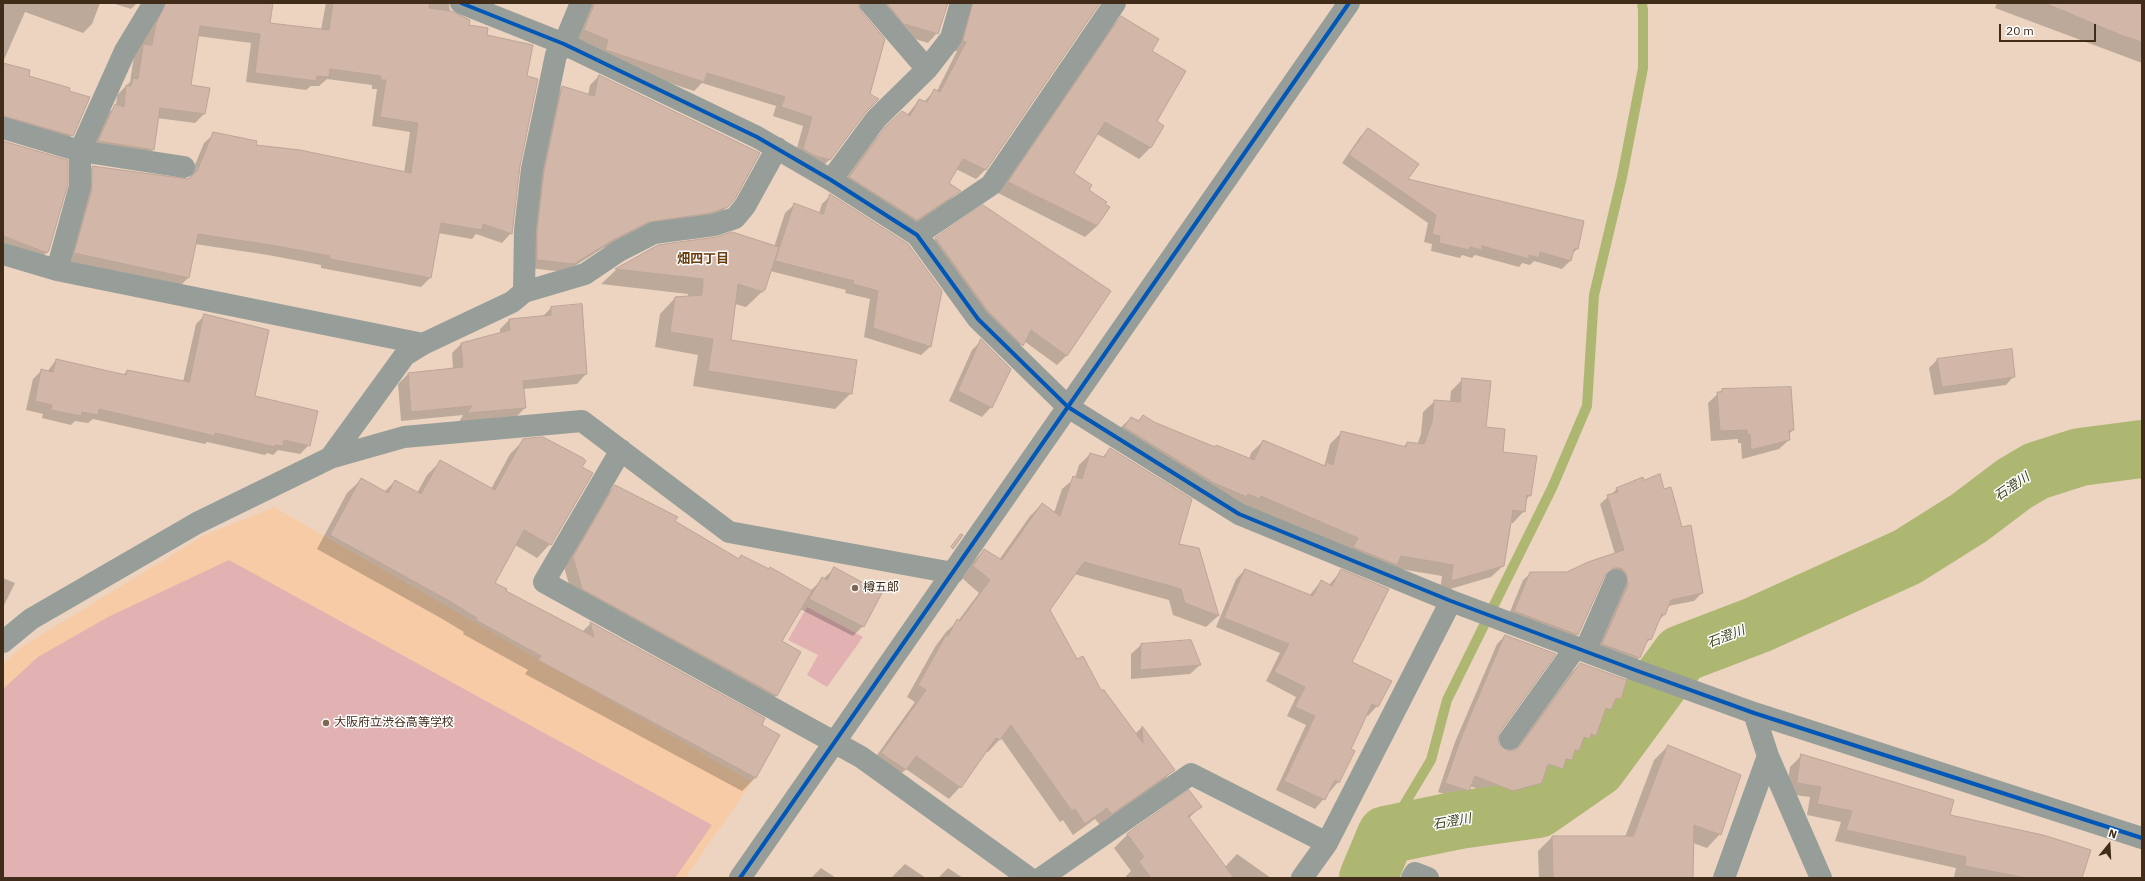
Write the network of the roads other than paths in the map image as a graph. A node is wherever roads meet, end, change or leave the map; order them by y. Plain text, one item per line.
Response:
1 (154, 3) edge
2 (461, 3) edge
3 (581, 3) edge
4 (870, 3) edge
5 (961, 3) edge
6 (1115, 3) edge
7 (1350, 3) edge
8 (564, 44) junction
9 (927, 69) junction
10 (3, 128) edge
11 (776, 148) junction
12 (80, 151) junction
13 (184, 167) dead end
14 (832, 180) junction
15 (917, 235) junction
16 (3, 254) edge
17 (57, 270) junction
18 (524, 292) junction
19 (423, 344) junction
20 (1068, 407) junction
21 (621, 450) junction
22 (330, 458) junction
23 (953, 573) junction
24 (1616, 580) dead end
25 (1450, 601) junction
26 (4, 640) edge
27 (1581, 649) junction
28 (1754, 713) junction
29 (1510, 739) dead end
30 (834, 743) junction
31 (1768, 756) junction
32 (2142, 838) edge
33 (1327, 842) junction
34 (740, 878) edge
35 (1028, 878) edge
36 (1041, 878) edge
37 (1302, 878) edge
38 (1412, 878) edge
39 (1428, 878) edge
40 (1724, 878) edge
41 (1821, 878) edge

1 - 12 street
2 - 8 street
3 - 8 street
4 - 9 street
5 - 9 street
6 - 15 street
7 - 20 street
8 - 11 street
8 - 18 street
9 - 14 street
10 - 12 street
11 - 14 street
11 - 18 street
12 - 13 street
12 - 17 street
14 - 15 street
15 - 20 street
16 - 17 street
17 - 19 street
18 - 19 street
19 - 22 street
20 - 23 street
20 - 25 street
21 - 22 street
21 - 23 street
21 - 30 street
22 - 26 street
23 - 30 street
24 - 27 street
25 - 27 street
25 - 33 street
27 - 28 street
27 - 29 street
28 - 31 street
28 - 32 street
30 - 34 street
30 - 35 street
31 - 40 street
31 - 41 street
33 - 36 street
33 - 37 street
38 - 39 street

